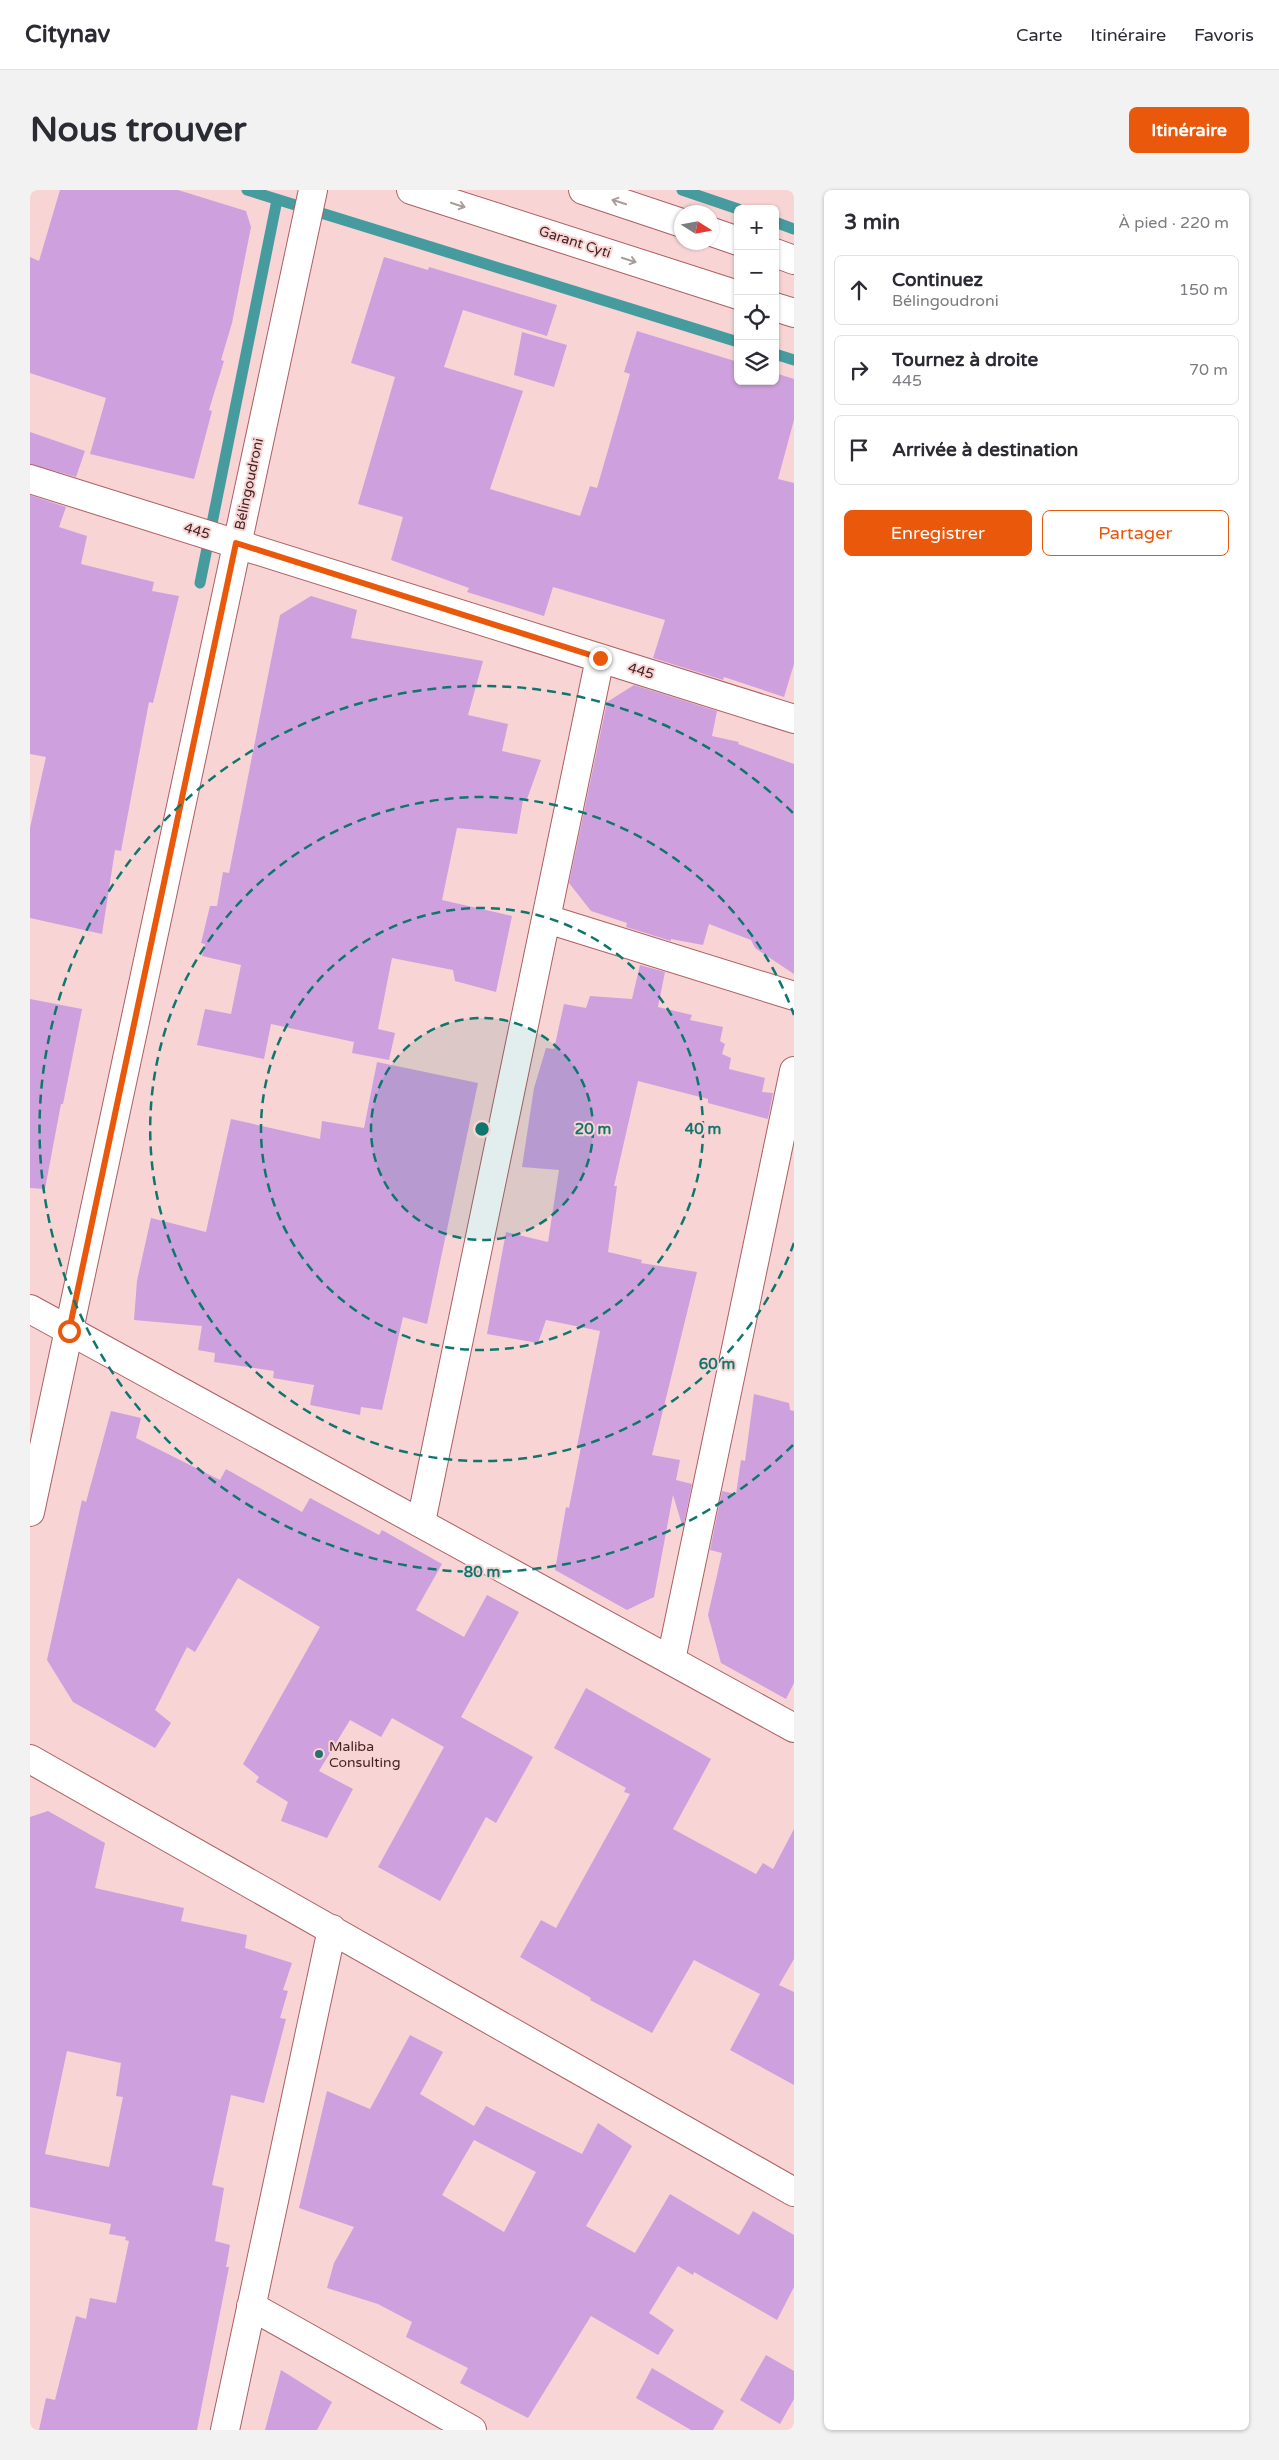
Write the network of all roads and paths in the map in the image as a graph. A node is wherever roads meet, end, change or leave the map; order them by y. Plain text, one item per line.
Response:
1 (313, 190) edge
2 (411, 190) edge
3 (583, 190) edge
4 (674, 220) edge
5 (719, 234) edge
6 (734, 240) edge
7 (779, 255) edge
8 (794, 260) edge
9 (734, 294) edge
10 (779, 308) edge
11 (794, 313) edge
12 (30, 478) edge
13 (236, 543) junction
14 (600, 658) junction
15 (794, 719) edge
16 (547, 919) junction
17 (794, 996) edge
18 (794, 1071) edge
19 (30, 1309) edge
20 (69, 1331) junction
21 (30, 1512) edge
22 (421, 1522) junction
23 (671, 1660) junction
24 (794, 1728) edge
25 (30, 1759) edge
26 (332, 1929) junction
27 (794, 2192) edge
28 (251, 2306) junction
29 (225, 2430) edge
30 (472, 2430) edge

1 - 13 street, Bélingoudroni
2 -> 9 street, Garant Cyti
4 -> 3 street
5 - 6 street
7 - 8 street
10 - 11 street
12 - 13 street, 445
13 - 14 street, 445
13 - 20 street, Bélingoudroni
14 - 15 street, 445
14 - 16 street
16 - 17 street
16 - 22 street
18 - 23 street
19 - 20 street
20 - 21 street, Bélingoudroni
20 - 22 street
22 - 23 street
23 - 24 street
25 - 26 street
26 - 27 street
26 - 28 street
28 - 29 street
28 - 30 street

